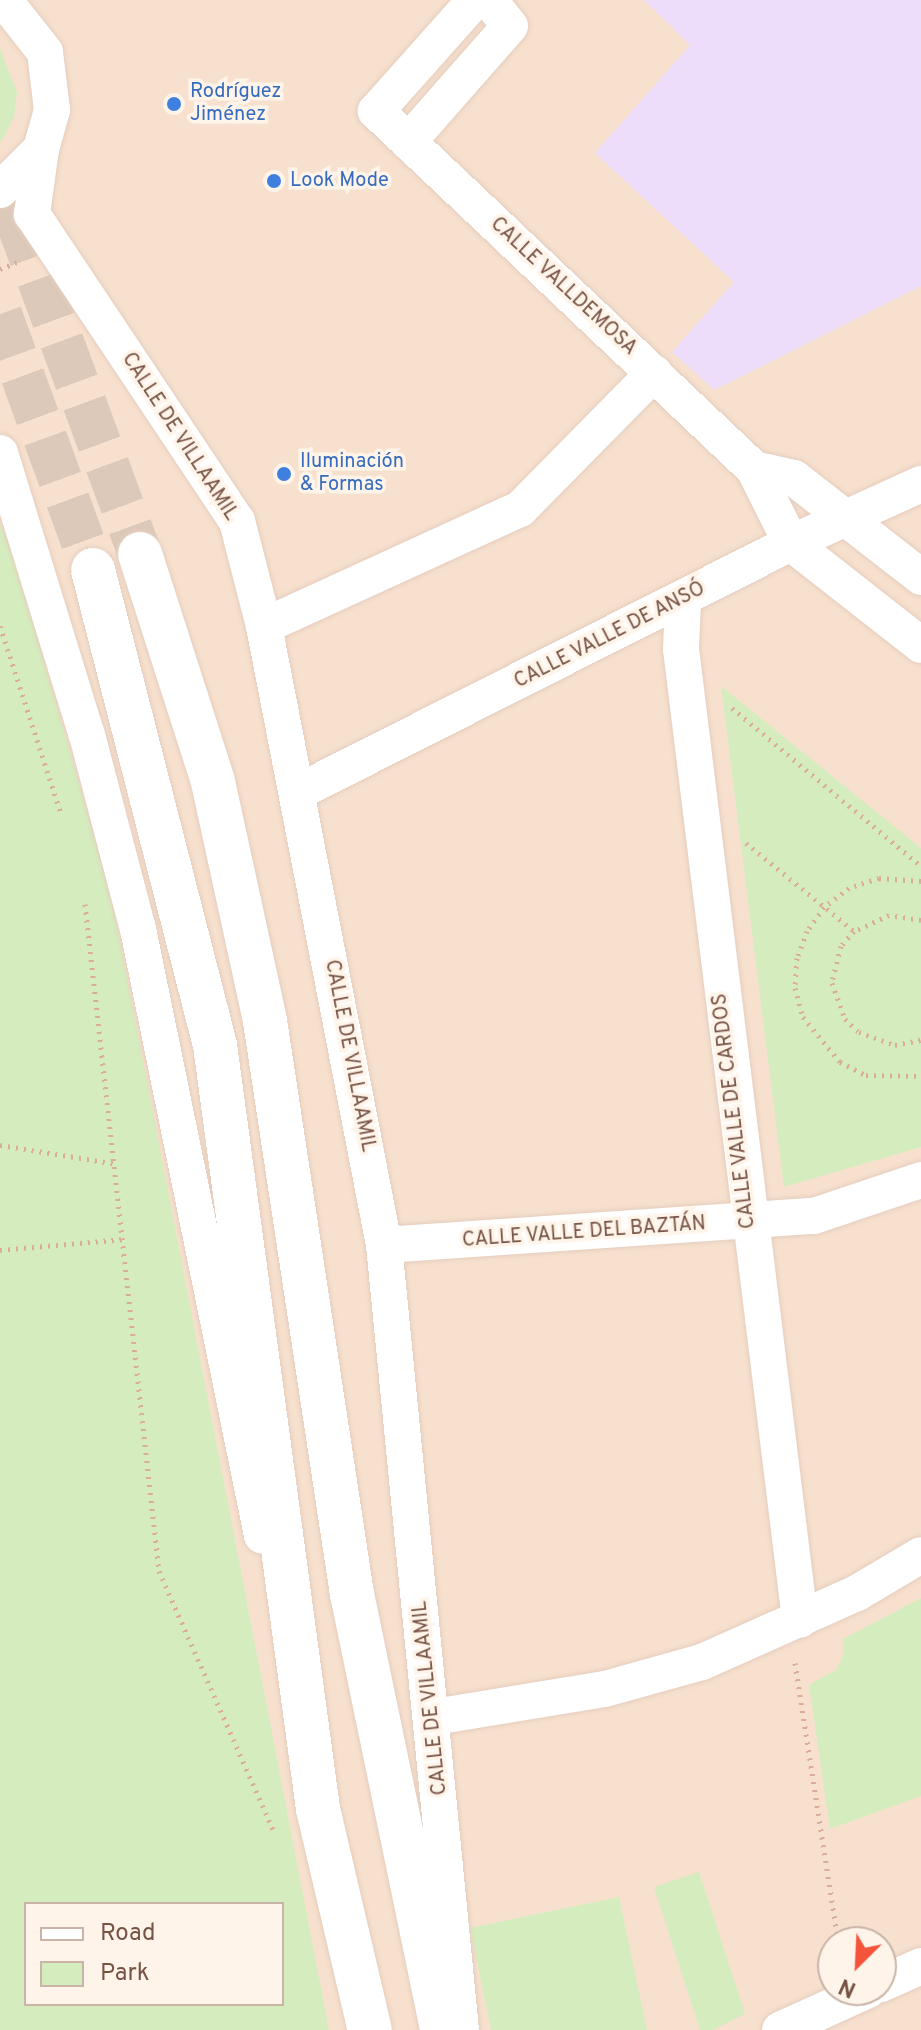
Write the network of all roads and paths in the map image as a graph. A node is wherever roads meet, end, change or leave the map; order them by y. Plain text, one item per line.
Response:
1 (4, 0) edge
2 (29, 0) edge
3 (475, 0) edge
4 (489, 0) edge
5 (45, 52) junction
6 (408, 142) junction
7 (41, 149) junction
8 (0, 190) edge
9 (654, 373) junction
10 (0, 453) edge
11 (754, 469) junction
12 (921, 484) edge
13 (849, 516) junction
14 (791, 543) junction
15 (140, 554) tunnel mouth
16 (93, 570) tunnel mouth
17 (921, 577) edge
18 (683, 601) junction
19 (0, 626) edge
20 (264, 626) junction
21 (921, 645) edge
22 (729, 705) dead end
23 (300, 791) junction
24 (63, 820) dead end
25 (734, 834) dead end
26 (921, 866) edge
27 (921, 881) edge
28 (84, 895) dead end
29 (824, 907) junction
30 (921, 920) edge
31 (854, 931) junction
32 (921, 1040) edge
33 (921, 1076) edge
34 (0, 1145) edge
35 (117, 1164) junction
36 (921, 1180) edge
37 (749, 1222) junction
38 (125, 1239) junction
39 (384, 1245) junction
40 (0, 1250) edge
41 (921, 1555) edge
42 (796, 1635) junction
43 (434, 1717) junction
44 (318, 1809) junction
45 (279, 1842) dead end
46 (836, 1926) edge
47 (921, 1966) edge
48 (897, 1977) edge
49 (833, 2006) edge
50 (370, 2030) edge
51 (442, 2030) edge
52 (461, 2030) edge
53 (780, 2030) edge

1 - 5 street
2 - 5 street
3 - 6 street, CALLE VALLDEMOSA
4 - 6 street
5 - 7 street, CALLE DE VILLAAMIL
6 - 9 street, CALLE VALLDEMOSA
7 - 8 street
7 - 20 street, CALLE DE VILLAAMIL
9 - 11 street
9 - 20 street, CALLE VALLDEMOSA
10 - 44 street
11 - 13 street
11 - 14 street
12 - 13 street, CALLE VALLE DE ANSÓ
13 - 14 street, CALLE VALLE DE ANSÓ
13 - 17 street
14 - 18 street, CALLE VALLE DE ANSÓ
14 - 21 street
15 - 51 main road
16 - 44 main road
18 - 23 street, CALLE VALLE DE ANSÓ
18 - 37 street, CALLE VALLE DE CARDOS
19 - 24 path
20 - 23 street, CALLE DE VILLAAMIL
22 - 26 path
23 - 39 street, CALLE DE VILLAAMIL
25 - 29 path
27 - 29 path
28 - 35 path
29 - 31 path
29 - 33 path
30 - 31 path
31 - 32 path
34 - 35 path
35 - 38 path
36 - 37 street, CALLE VALLE DEL BAZTÁN
37 - 39 street, CALLE VALLE DEL BAZTÁN
37 - 42 street, CALLE VALLE DE CARDOS
38 - 40 path
38 - 45 path
39 - 43 street, CALLE DE VILLAAMIL
41 - 42 street
42 - 43 street
42 - 46 path
43 - 52 street, CALLE DE VILLAAMIL
44 - 50 main road
47 - 48 street
49 - 53 street

